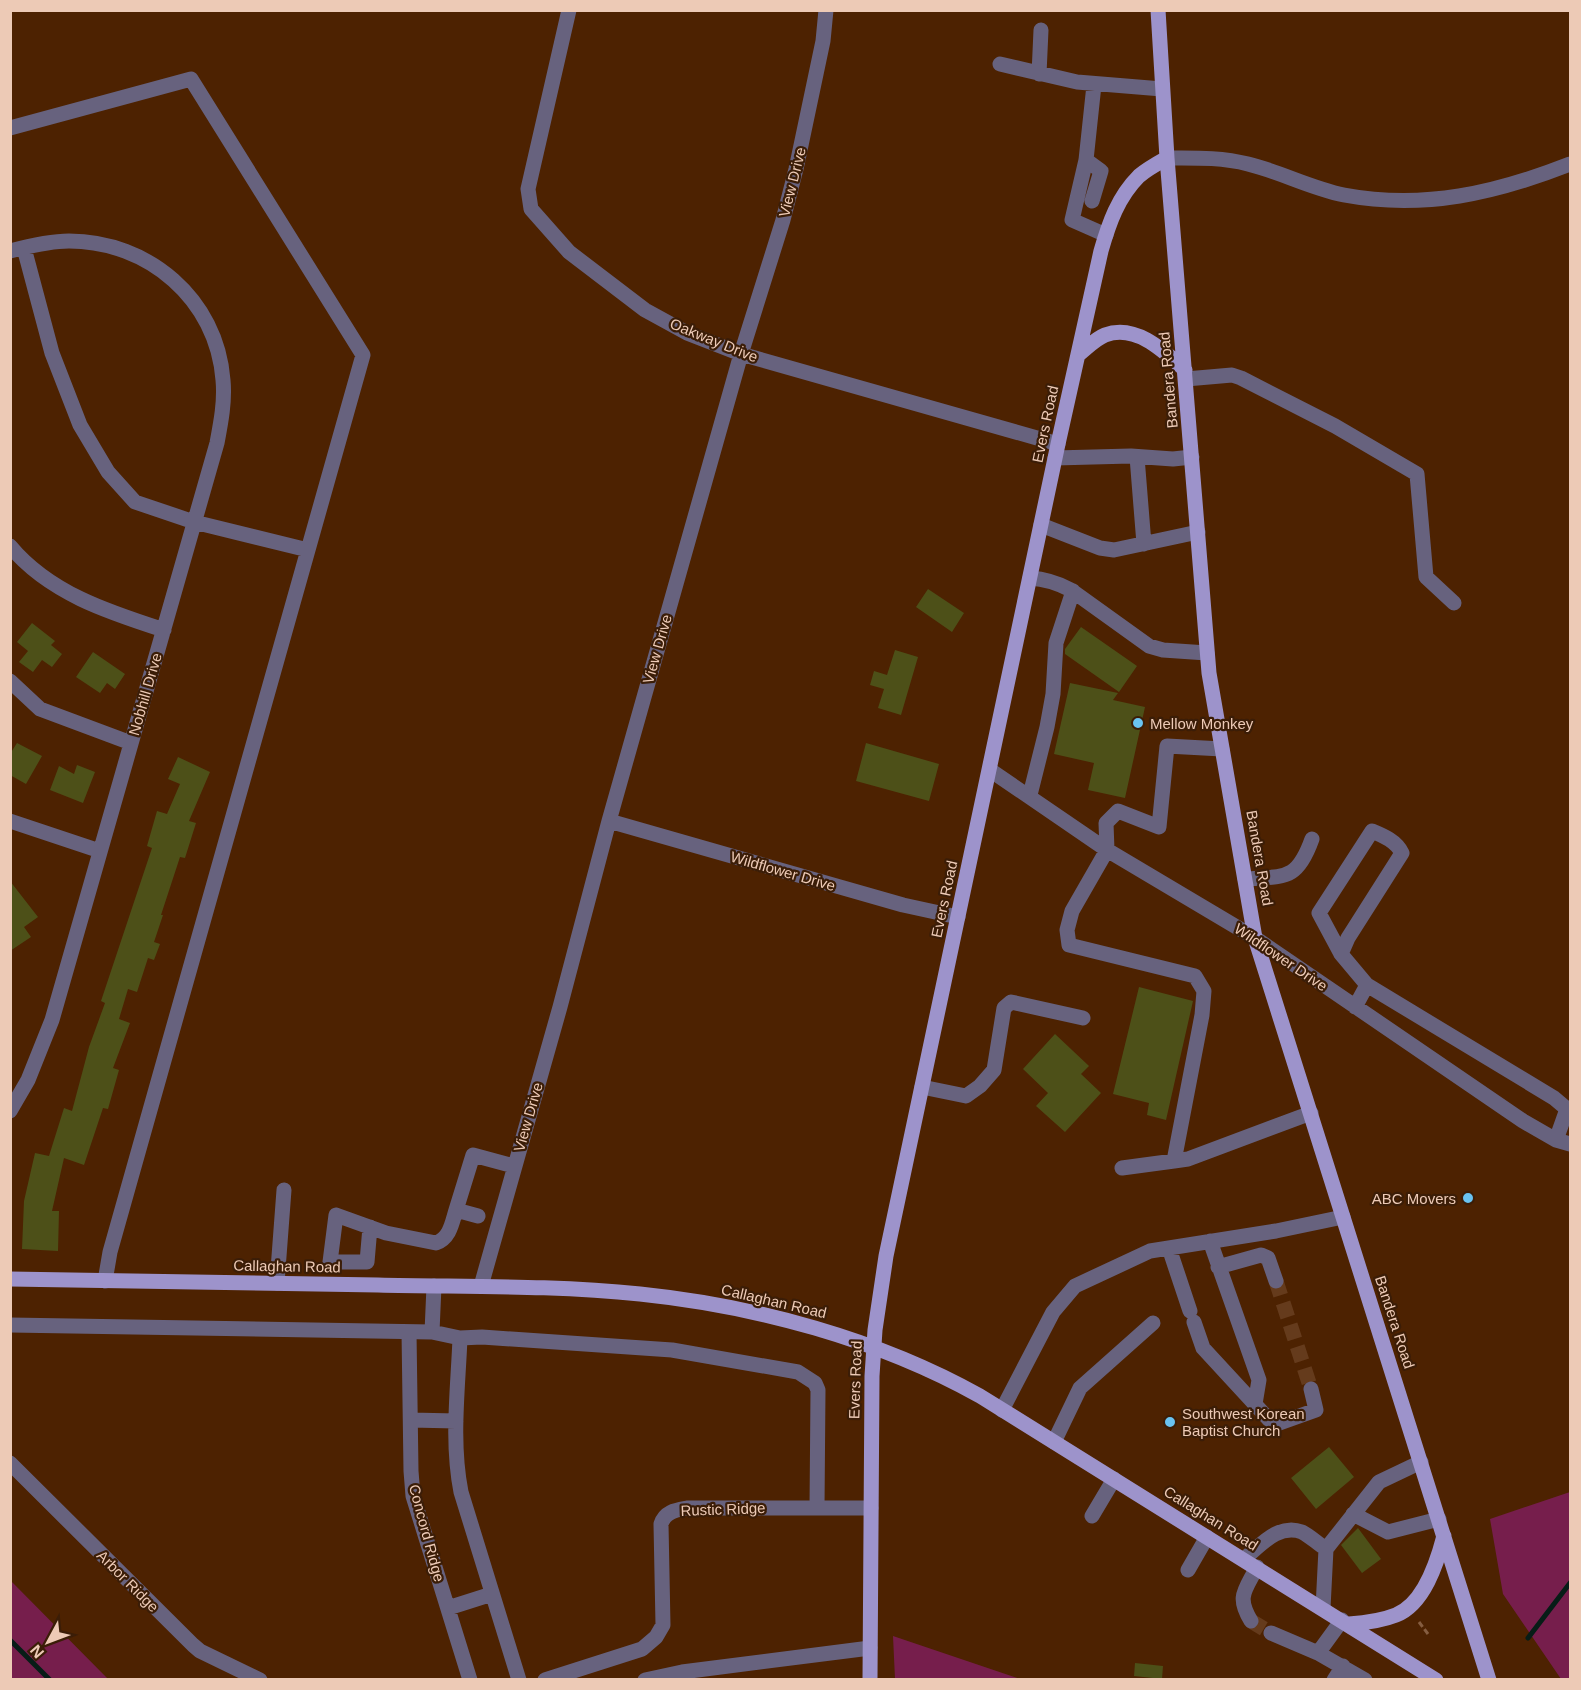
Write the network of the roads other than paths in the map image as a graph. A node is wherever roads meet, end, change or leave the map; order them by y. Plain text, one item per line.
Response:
1 (569, 10) edge
2 (826, 10) edge
3 (1158, 10) edge
4 (1041, 30) dead end
5 (1000, 64) dead end
6 (1039, 74) junction
7 (1094, 85) junction
8 (1162, 89) junction
9 (10, 128) edge
10 (1167, 158) junction
11 (1570, 164) edge
12 (1086, 198) junction
13 (1114, 212) junction
14 (1106, 236) junction
15 (17, 249) edge
16 (741, 354) junction
17 (1078, 355) junction
18 (1185, 374) junction
19 (1057, 451) junction
20 (1137, 457) junction
21 (1192, 457) junction
22 (194, 522) junction
23 (1041, 525) junction
24 (1198, 532) junction
25 (1144, 544) junction
26 (10, 546) edge
27 (308, 550) junction
28 (1030, 578) junction
29 (1073, 591) junction
30 (1454, 603) dead end
31 (164, 630) junction
32 (1207, 653) junction
33 (10, 681) edge
34 (131, 742) junction
35 (1222, 749) junction
36 (990, 770) junction
37 (1029, 795) junction
38 (10, 821) edge
39 (609, 821) junction
40 (1312, 839) dead end
41 (1107, 850) junction
42 (100, 851) junction
43 (1245, 879) junction
44 (958, 917) junction
45 (1255, 938) junction
46 (1341, 954) junction
47 (1367, 985) junction
48 (1355, 1007) junction
49 (1083, 1018) dead end
50 (922, 1087) junction
51 (1569, 1106) edge
52 (10, 1111) edge
53 (1311, 1113) junction
54 (1563, 1142) edge
55 (1174, 1161) junction
56 (514, 1166) junction
57 (1122, 1168) dead end
58 (285, 1190) dead end
59 (456, 1210) junction
60 (478, 1216) dead end
61 (1343, 1217) junction
62 (370, 1227) dead end
63 (1210, 1241) junction
64 (1169, 1248) junction
65 (1218, 1267) junction
66 (10, 1279) edge
67 (105, 1281) junction
68 (1276, 1281) tunnel mouth
69 (277, 1283) junction
70 (434, 1286) junction
71 (481, 1286) junction
72 (1153, 1323) dead end
73 (10, 1325) edge
74 (409, 1332) junction
75 (432, 1332) junction
76 (460, 1338) junction
77 (874, 1347) junction
78 (1311, 1389) tunnel mouth
79 (1255, 1404) junction
80 (1002, 1410) junction
81 (411, 1420) junction
82 (456, 1422) junction
83 (1054, 1442) junction
84 (1421, 1462) junction
85 (10, 1463) edge
86 (1114, 1479) junction
87 (817, 1508) junction
88 (871, 1508) junction
89 (1353, 1514) junction
90 (1092, 1516) dead end
91 (1439, 1519) junction
92 (1444, 1536) junction
93 (1208, 1537) junction
94 (1326, 1549) junction
95 (1250, 1563) junction
96 (1188, 1570) dead end
97 (492, 1594) junction
98 (448, 1608) junction
99 (1323, 1608) junction
100 (1251, 1621) tunnel mouth
101 (1345, 1622) junction
102 (1271, 1633) tunnel mouth
103 (870, 1648) junction
104 (1318, 1653) junction
105 (1343, 1666) junction
106 (260, 1680) edge
107 (470, 1680) edge
108 (519, 1680) edge
109 (544, 1680) edge
110 (645, 1680) edge
111 (870, 1680) edge
112 (1334, 1680) edge
113 (1365, 1680) edge
114 (1436, 1680) edge
115 (1489, 1680) edge

1 - 16 street, Oakway Drive
2 - 16 street, View Drive
3 - 8 main road, Bandera Road
4 - 6 street
5 - 6 street
6 - 7 street
7 - 8 street
7 - 12 street
8 - 10 main road, Bandera Road
9 - 27 street
10 - 11 street
10 - 13 main road, Evers Road
10 - 18 main road, Bandera Road
12 - 13 street
12 - 14 street
13 - 14 main road, Evers Road
14 - 17 main road, Evers Road
15 - 22 street
15 - 22 street, Nobhill Drive
16 - 19 street, Oakway Drive
16 - 39 street, View Drive
17 - 18 main road
17 - 19 main road, Evers Road
18 - 21 main road, Bandera Road
18 - 30 street
19 - 20 street, Oakway Drive
19 - 23 main road, Evers Road
20 - 21 street, Oakway Drive
20 - 25 street
21 - 24 main road, Bandera Road
22 - 27 street
22 - 31 street, Nobhill Drive
23 - 25 street
23 - 28 main road, Evers Road
24 - 25 street
24 - 32 main road, Bandera Road
26 - 31 street
27 - 67 street
28 - 29 street
28 - 36 main road, Evers Road
29 - 32 street
29 - 37 street
31 - 34 street, Nobhill Drive
32 - 35 main road, Bandera Road
33 - 34 street
34 - 42 street, Nobhill Drive
35 - 41 street
35 - 43 main road, Bandera Road
36 - 37 street, Wildflower Drive
36 - 44 main road, Evers Road
37 - 41 street, Wildflower Drive
38 - 42 street
39 - 44 street, Wildflower Drive
39 - 56 street, View Drive
40 - 43 street
41 - 45 street, Wildflower Drive
41 - 55 street
42 - 52 street, Nobhill Drive
43 - 45 main road, Bandera Road
44 - 50 main road, Evers Road
45 - 48 street, Wildflower Drive
45 - 53 main road, Bandera Road
46 - 46 street
46 - 47 street
47 - 48 street
47 - 51 street
48 - 54 street, Wildflower Drive
49 - 50 street
50 - 77 main road, Evers Road
51 - 54 street
53 - 55 street
53 - 61 main road, Bandera Road
55 - 57 street
56 - 59 street
56 - 71 street, View Drive
58 - 69 street
59 - 60 street
59 - 62 street
61 - 63 street
61 - 84 main road, Bandera Road
63 - 64 street
63 - 65 street
64 - 79 street
64 - 80 street
65 - 68 street
65 - 79 street
66 - 67 main road, Callaghan Road
67 - 69 main road, Callaghan Road
69 - 70 main road, Callaghan Road
70 - 71 main road, Callaghan Road
70 - 75 street
71 - 77 main road, Callaghan Road
72 - 83 street
73 - 74 street
74 - 75 street
74 - 81 street, Concord Ridge
75 - 76 street
76 - 82 street
76 - 87 street
77 - 80 main road, Callaghan Road
77 - 88 main road, Evers Road
78 - 79 street
80 - 83 main road, Callaghan Road
81 - 82 street
81 - 98 street, Concord Ridge
82 - 97 street
83 - 86 main road, Callaghan Road
84 - 89 street
84 - 91 main road, Bandera Road
85 - 106 street, Arbor Ridge
86 - 90 street
86 - 93 main road, Callaghan Road
87 - 88 street, Rustic Ridge
87 - 109 street, Rustic Ridge
88 - 103 main road, Evers Road
89 - 91 street
89 - 94 street
91 - 92 main road, Bandera Road
92 - 101 main road
92 - 115 main road, Bandera Road
93 - 95 main road, Callaghan Road
93 - 96 street
94 - 95 street
94 - 99 street
95 - 99 main road, Callaghan Road
95 - 100 street
97 - 98 street
97 - 108 street
98 - 107 street, Concord Ridge
99 - 101 main road, Callaghan Road
101 - 104 street
101 - 114 main road, Callaghan Road
102 - 104 street
103 - 110 street
103 - 111 main road, Evers Road
104 - 105 street
105 - 112 street
105 - 113 street

